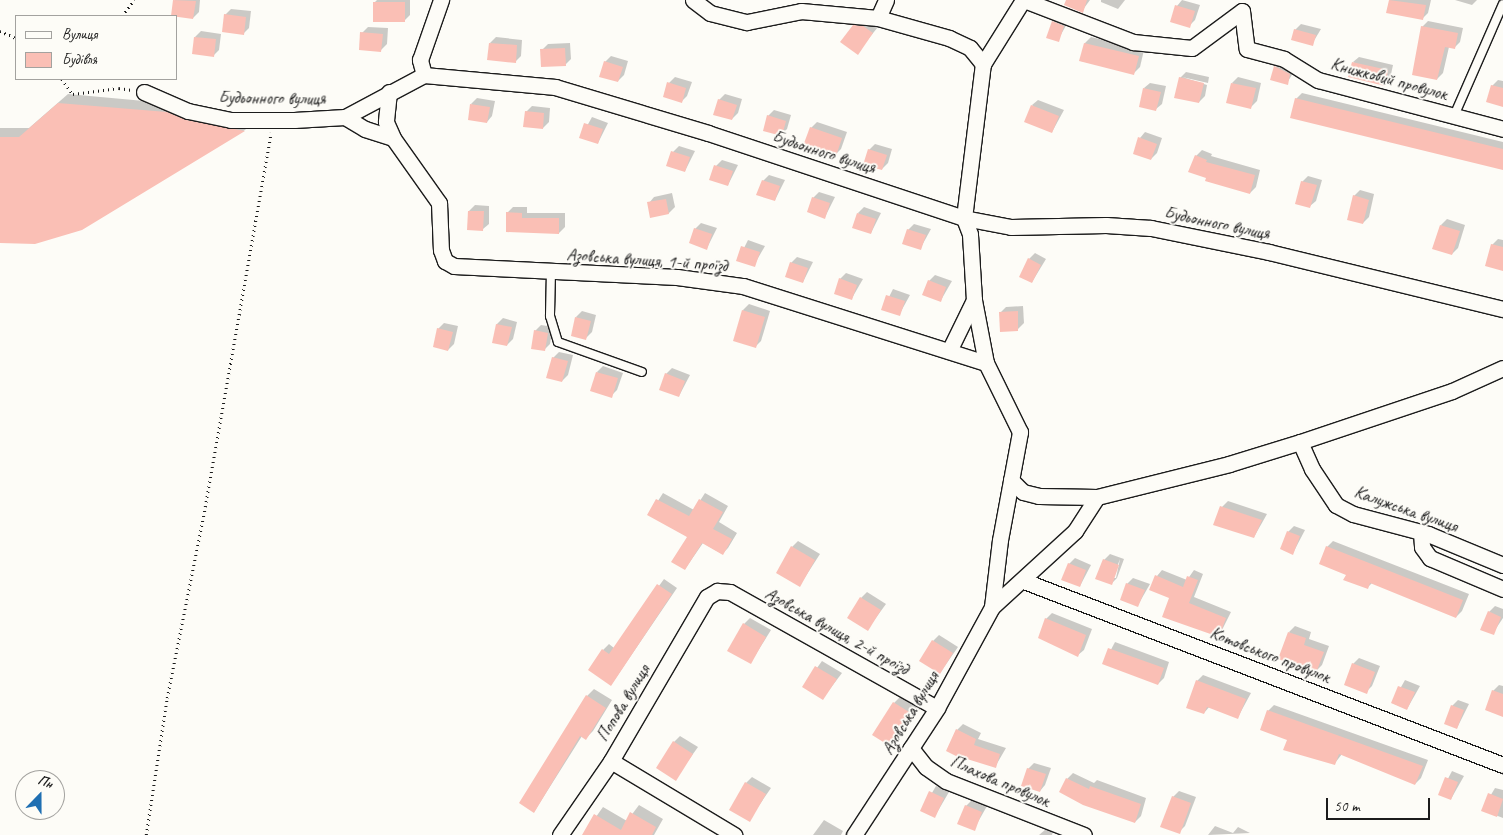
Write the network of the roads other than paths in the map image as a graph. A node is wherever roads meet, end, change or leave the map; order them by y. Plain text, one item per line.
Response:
1 (441, 0) edge
2 (693, 0) edge
3 (886, 0) edge
4 (1024, 0) edge
5 (1503, 4) edge
6 (1247, 6) edge
7 (878, 18) junction
8 (983, 64) junction
9 (424, 75) junction
10 (144, 92) road end
11 (389, 92) junction
12 (1454, 116) junction
13 (345, 117) junction
14 (1503, 129) edge
15 (393, 138) junction
16 (964, 218) junction
17 (551, 271) junction
18 (974, 300) junction
19 (1503, 309) edge
20 (949, 351) junction
21 (986, 363) junction
22 (1503, 368) edge
23 (642, 372) dead end
24 (1300, 442) junction
25 (1011, 480) junction
26 (1097, 497) junction
27 (1421, 532) junction
28 (1503, 565) edge
29 (1024, 581) junction
30 (1503, 589) edge
31 (717, 591) joint
32 (992, 607) junction
33 (937, 708) junction
34 (912, 748) junction
35 (611, 761) junction
36 (1503, 765) edge
37 (560, 835) edge
38 (734, 835) edge
39 (854, 835) edge
40 (1084, 835) edge

1 - 9 street
2 - 7 street
3 - 7 street
4 - 6 street, Книжковий провулок
4 - 8 street
5 - 12 lane
6 - 12 street, Книжковий провулок
7 - 8 street
8 - 16 street
9 - 11 street, Будьонного вулиця
9 - 16 street, Будьонного вулиця
10 - 13 street, Будьонного вулиця
11 - 13 street, Будьонного вулиця
11 - 15 street
12 - 14 street, Книжковий провулок
13 - 15 street
15 - 17 street, Азовська вулиця, 1-й проїзд
16 - 18 street
16 - 19 street, Будьонного вулиця
17 - 20 street, Азовська вулиця, 1-й проїзд
17 - 23 lane
18 - 20 street
18 - 21 street
20 - 21 street, Азовська вулиця, 1-й проїзд
21 - 25 street
22 - 24 street
24 - 26 street
24 - 27 street, Калужська вулиця
25 - 26 street
25 - 32 street
26 - 29 street
27 - 28 street, Калужська вулиця
27 - 30 street
29 - 32 street
29 - 36 street, Котовського провулок
31 - 33 street, Азовська вулиця, 2-й проїзд
31 - 35 street, Попова вулиця
32 - 33 street, Азовська вулиця
33 - 34 street, Азовська вулиця
34 - 39 street, Азовська вулиця
34 - 40 street, Плахова провулок
35 - 37 street, Попова вулиця
35 - 38 street

